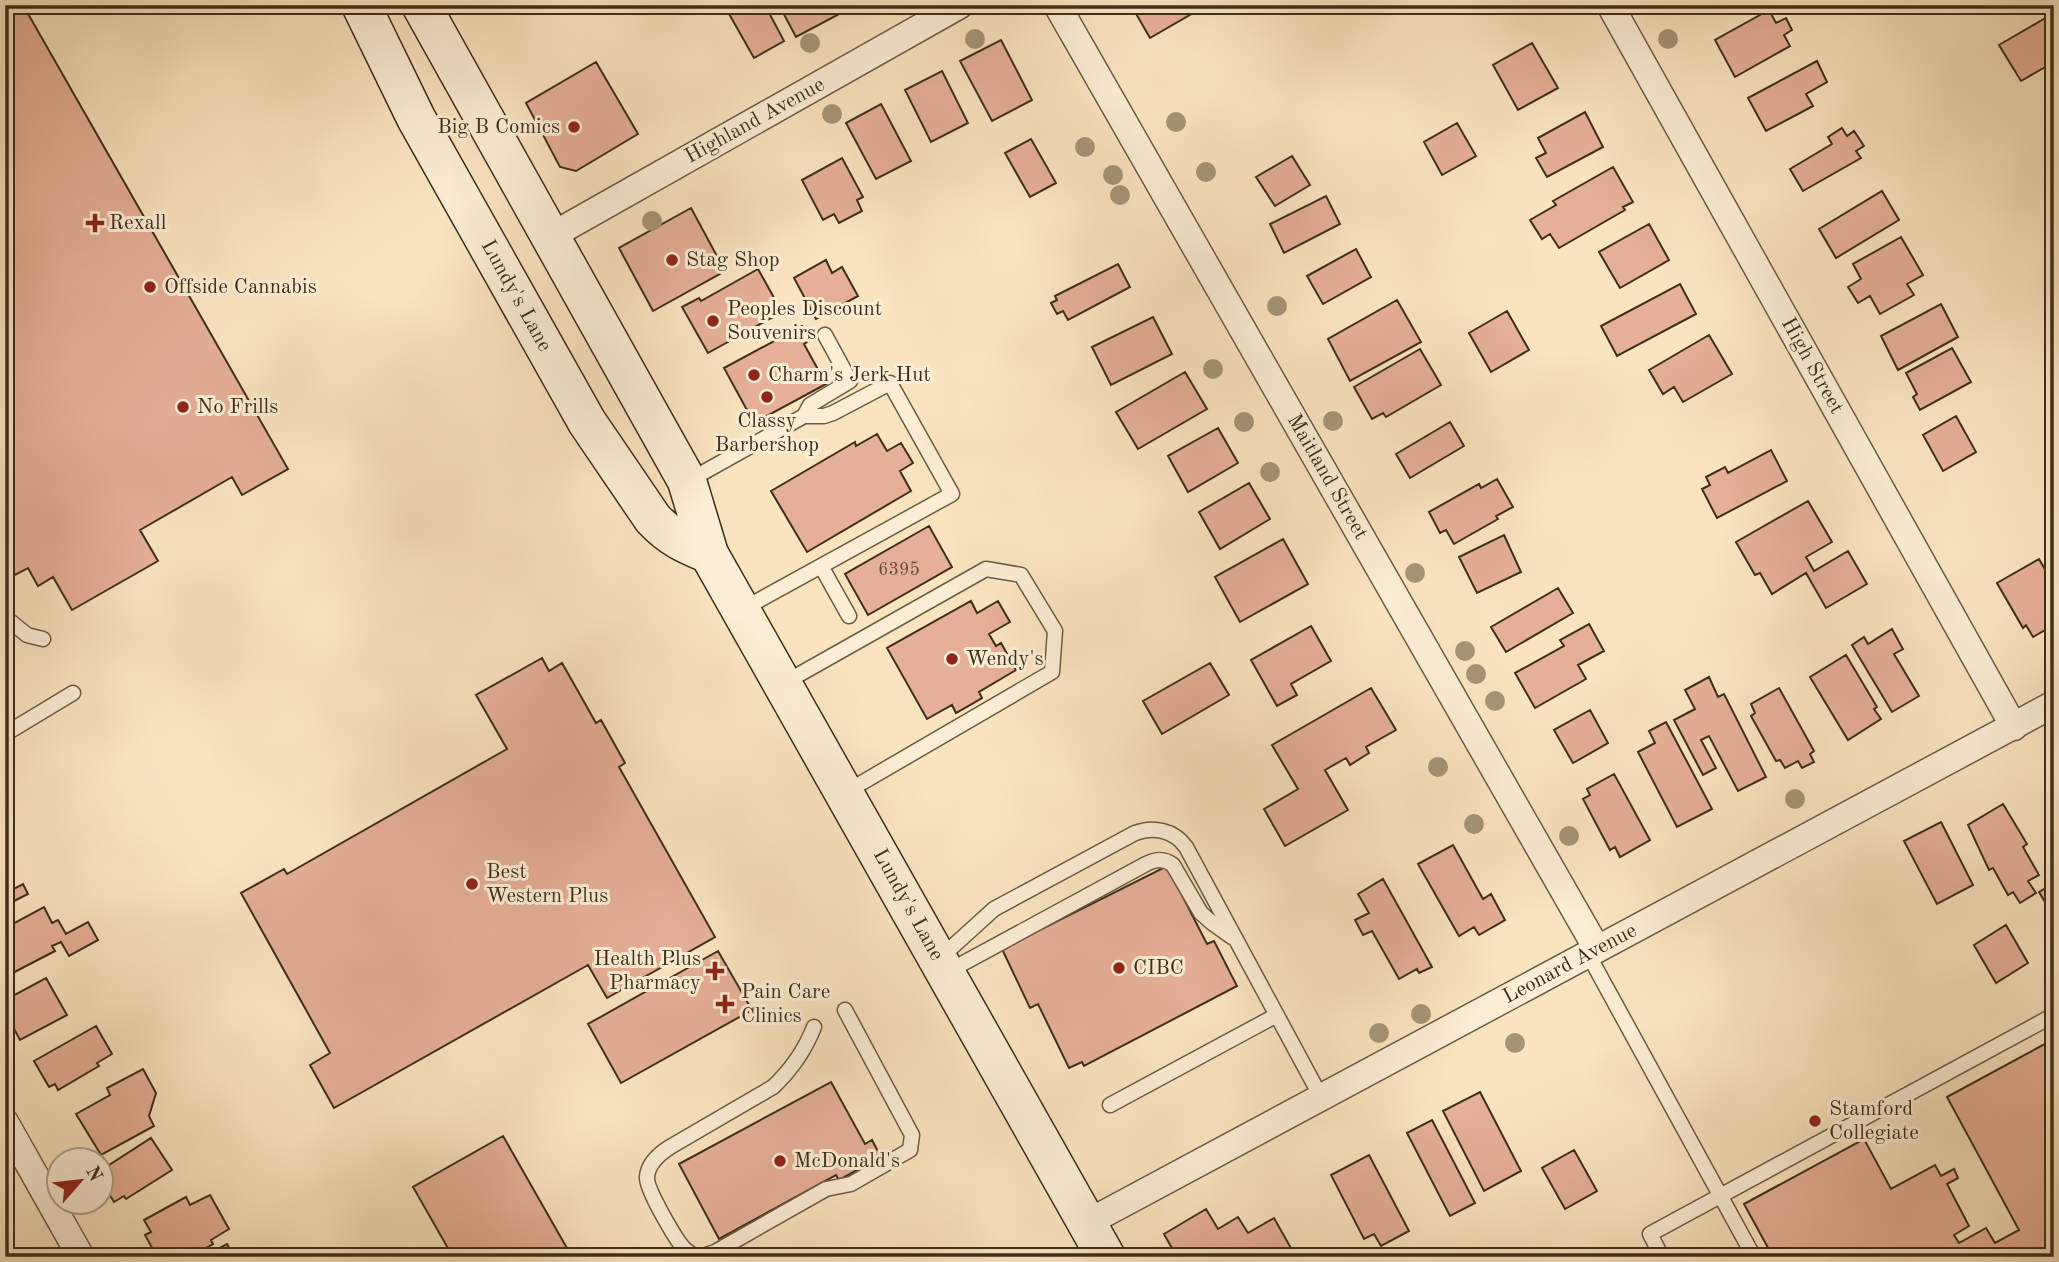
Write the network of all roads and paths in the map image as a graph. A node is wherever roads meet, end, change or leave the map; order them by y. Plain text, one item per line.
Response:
1 (361, 5) edge
2 (960, 5) edge
3 (1057, 5) edge
4 (1609, 5) edge
5 (429, 11) edge
6 (551, 236) junction
7 (825, 335) dead end
8 (804, 416) junction
9 (687, 481) junction
10 (709, 554) junction
11 (821, 566) junction
12 (742, 610) junction
13 (849, 616) dead end
14 (5, 617) edge
15 (43, 639) dead end
16 (783, 683) junction
17 (74, 693) dead end
18 (2054, 704) edge
19 (2014, 726) junction
20 (5, 734) edge
21 (845, 792) junction
22 (1236, 940) junction
23 (1592, 952) junction
24 (942, 966) junction
25 (845, 1010) dead end
26 (1277, 1015) junction
27 (2054, 1015) edge
28 (814, 1027) dead end
29 (1321, 1097) junction
30 (1110, 1105) dead end
31 (5, 1122) edge
32 (1721, 1195) junction
33 (1087, 1223) junction
34 (81, 1257) edge
35 (698, 1257) edge
36 (1106, 1257) edge
37 (1662, 1257) edge
38 (1754, 1257) edge

1 - 10 main road, Lundy's Lane
2 - 6 street, Highland Avenue
3 - 23 street, Maitland Street
4 - 19 street, High Street
5 - 6 main road, Lundy's Lane
6 - 9 main road, Lundy's Lane
7 - 8 lane
8 - 9 lane
8 - 11 lane
9 - 10 main road, Lundy's Lane
10 - 12 main road, Lundy's Lane
11 - 12 lane
11 - 13 lane
12 - 16 main road, Lundy's Lane
14 - 15 lane
16 - 21 main road, Lundy's Lane
16 - 21 lane
17 - 20 lane
18 - 19 street, Leonard Avenue
19 - 23 street, Leonard Avenue
21 - 24 main road, Lundy's Lane
22 - 24 lane
22 - 24 lane
22 - 26 lane
23 - 29 street, Leonard Avenue
23 - 32 lane
24 - 33 main road, Lundy's Lane
25 - 35 lane
26 - 29 lane
26 - 30 lane
27 - 32 lane
28 - 35 lane
29 - 33 street, Leonard Avenue
31 - 34 street
32 - 37 lane
32 - 38 lane
33 - 36 main road, Lundy's Lane

